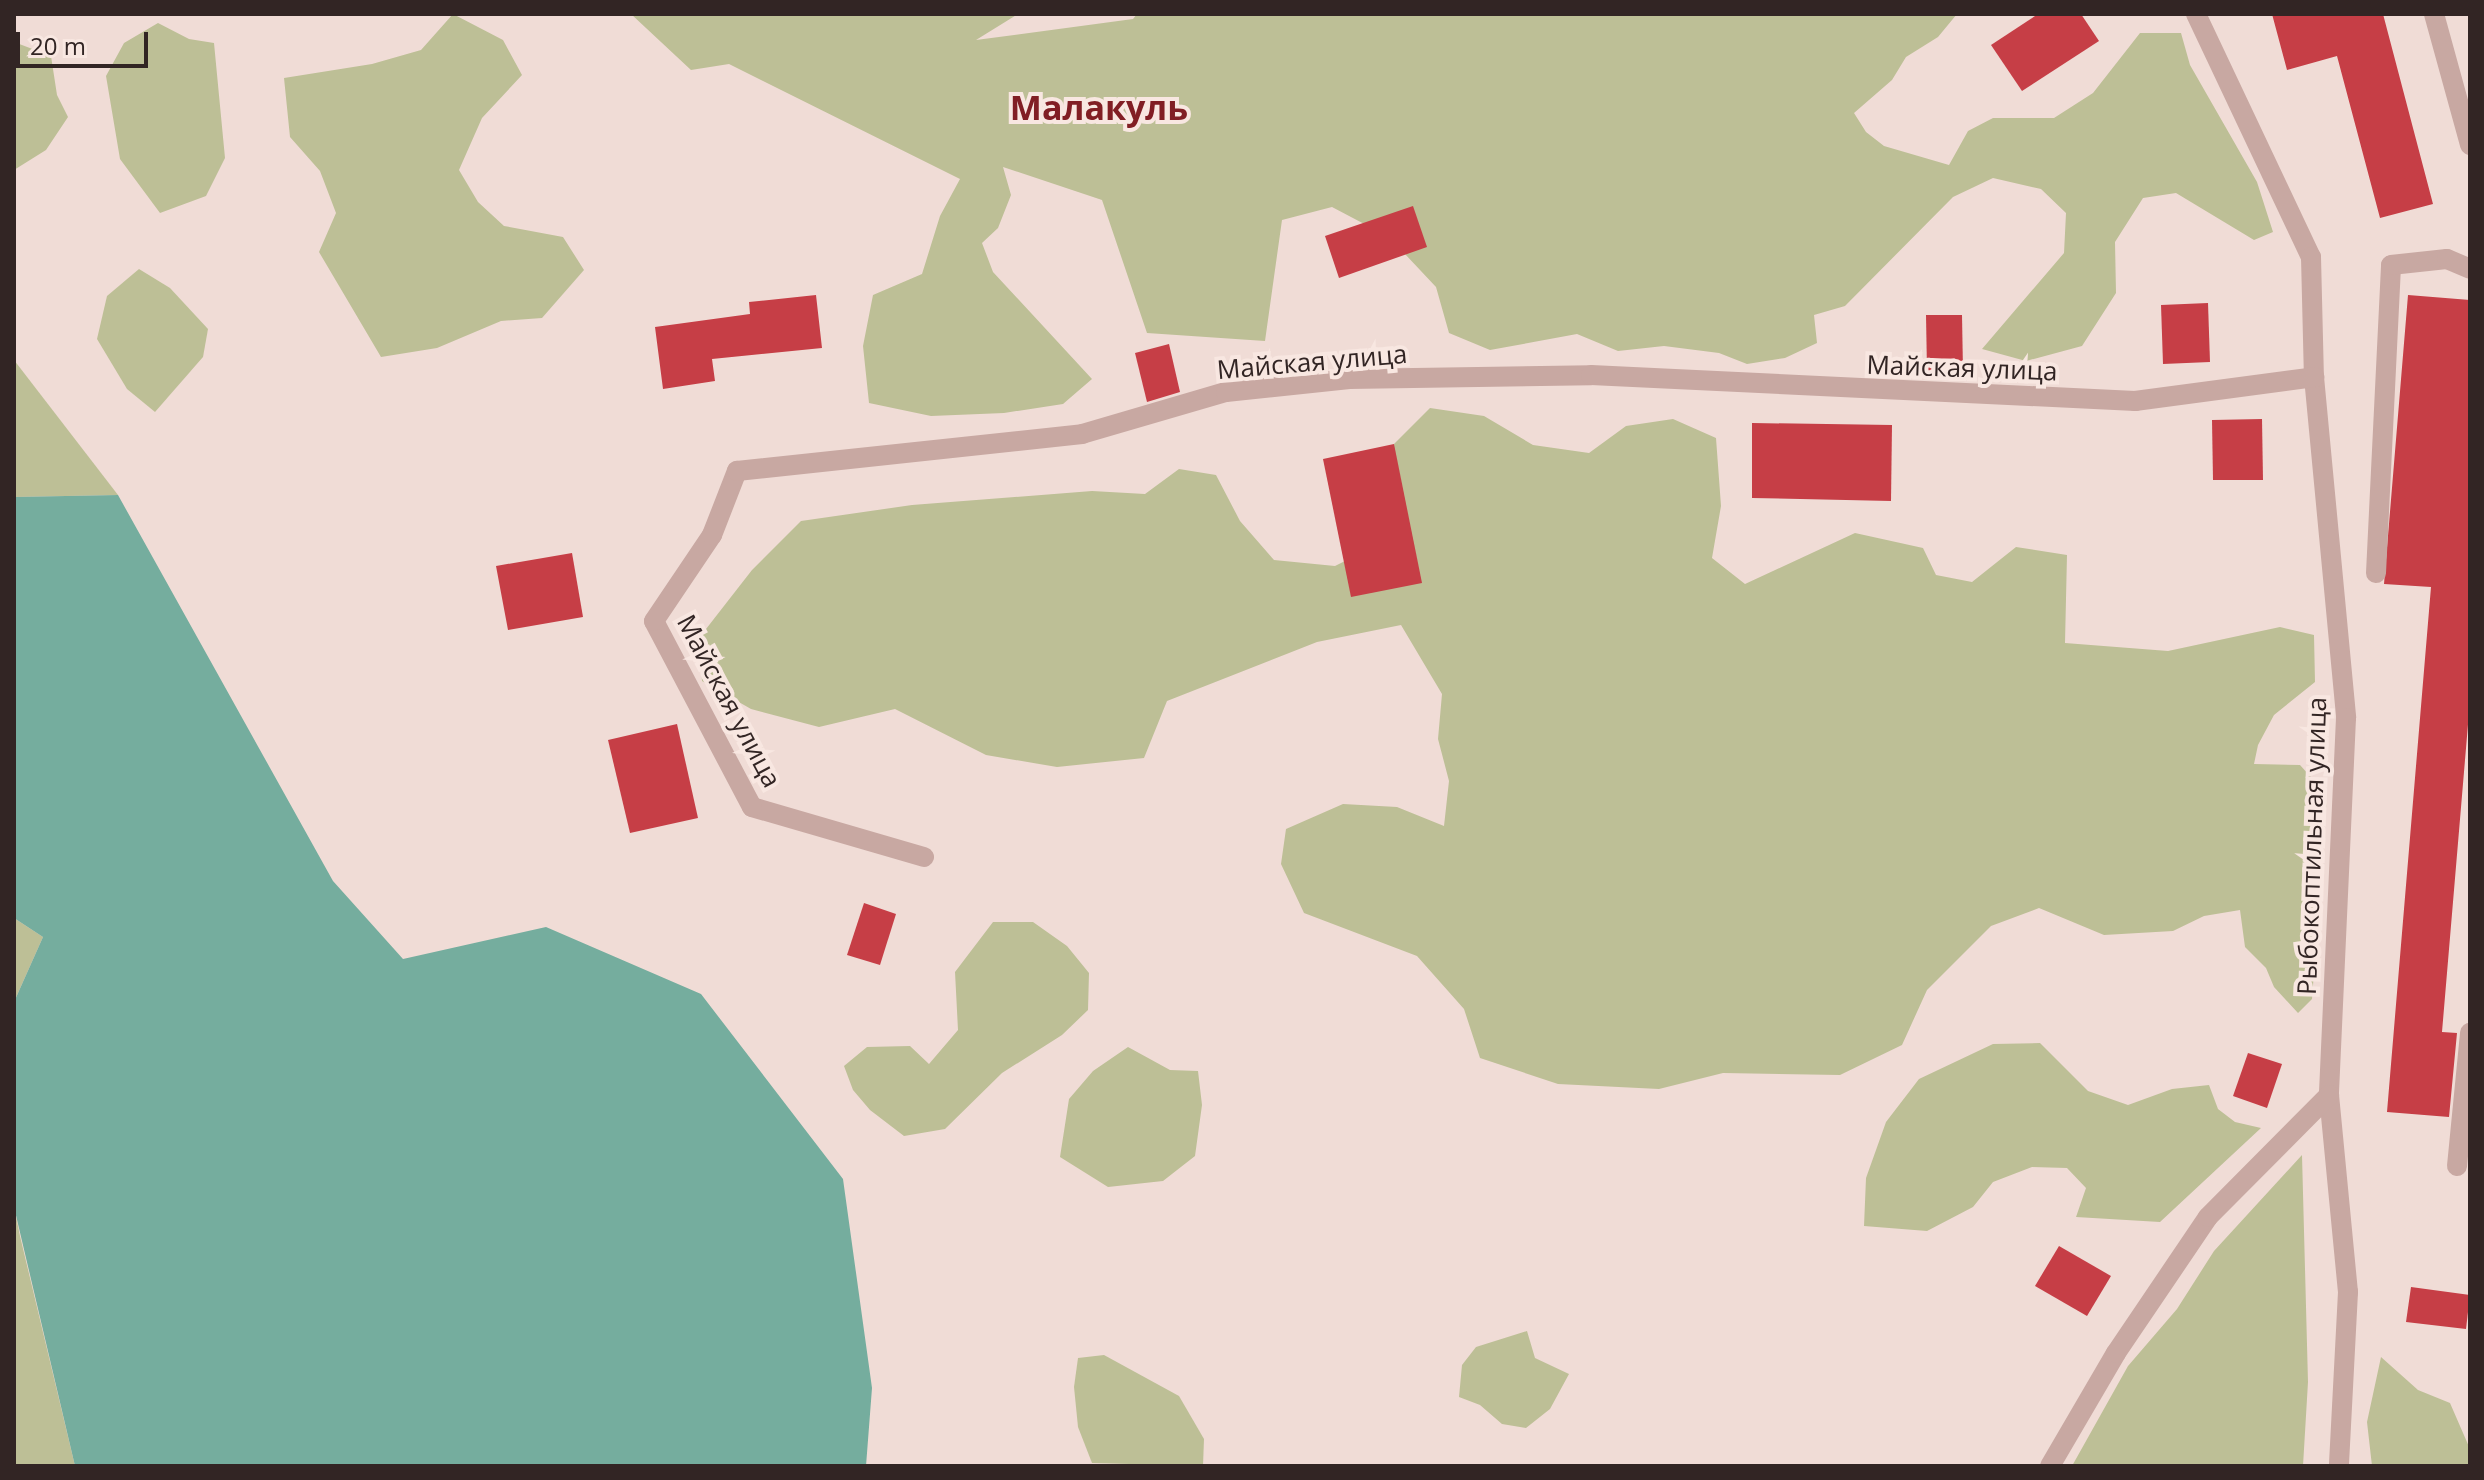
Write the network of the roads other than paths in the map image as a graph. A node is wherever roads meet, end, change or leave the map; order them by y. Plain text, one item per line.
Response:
1 (2196, 14) edge
2 (2434, 14) edge
3 (2470, 145) edge
4 (2470, 269) edge
5 (2314, 377) junction
6 (2376, 573) dead end
7 (924, 857) dead end
8 (2470, 1033) edge
9 (2329, 1095) junction
10 (2457, 1166) dead end
11 (2050, 1466) edge
12 (2339, 1466) edge

1 - 5 street, Рыбокоптильная улица
2 - 3 street
4 - 6 street
5 - 7 street, Майская улица
5 - 9 street, Рыбокоптильная улица
8 - 10 street
9 - 11 street
9 - 12 street, Рыбокоптильная улица

